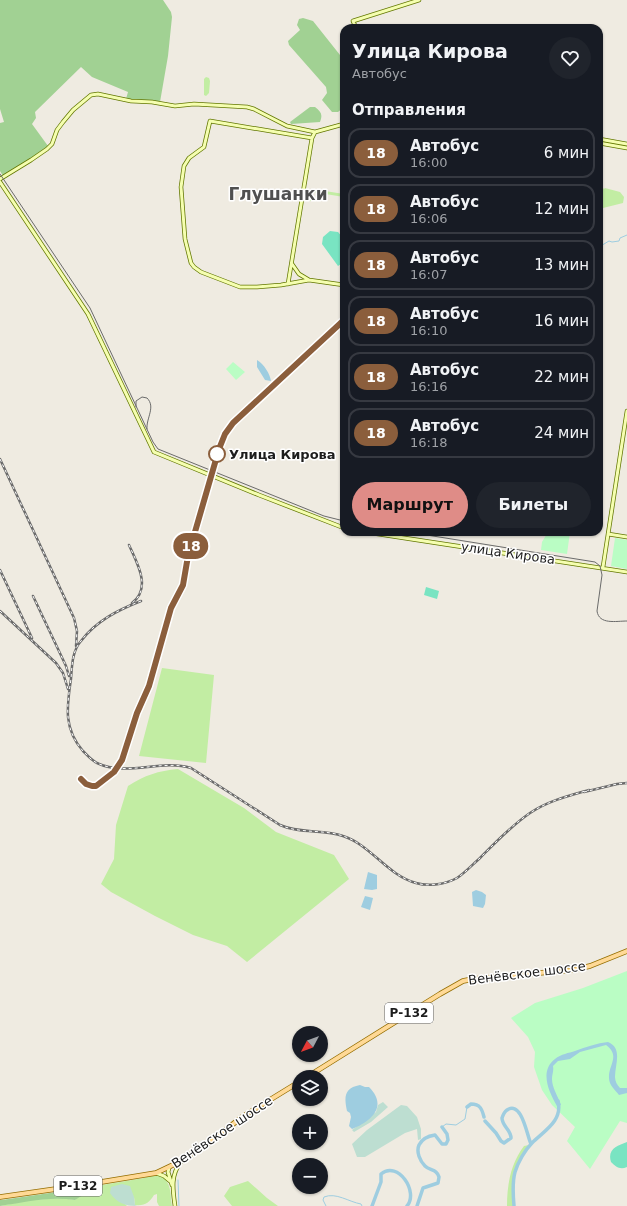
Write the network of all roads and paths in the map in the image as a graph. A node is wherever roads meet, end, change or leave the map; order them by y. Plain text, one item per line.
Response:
1 (419, 0) edge
2 (354, 24) edge
3 (340, 125) edge
4 (315, 132) junction
5 (312, 138) junction
6 (603, 140) edge
7 (603, 144) edge
8 (627, 144) edge
9 (627, 148) edge
10 (0, 178) edge
11 (0, 182) edge
12 (292, 263) junction
13 (309, 280) junction
14 (288, 284) junction
15 (340, 284) edge
16 (340, 324) edge
17 (627, 412) edge
18 (623, 442) junction
19 (627, 442) edge
20 (212, 476) junction
21 (340, 526) edge
22 (608, 534) junction
23 (401, 536) edge
24 (627, 537) edge
25 (603, 567) junction
26 (627, 572) edge
27 (627, 952) edge
28 (318, 1070) edge
29 (292, 1086) edge
30 (185, 1158) junction
31 (169, 1168) junction
32 (156, 1173) junction
33 (174, 1174) junction
34 (171, 1183) junction
35 (173, 1187) junction
36 (0, 1197) edge
37 (175, 1206) edge

1 - 2 street
3 - 4 street
4 - 5 street
4 - 10 street
5 - 12 street
5 - 14 street
6 - 8 street
7 - 9 street
11 - 20 street
12 - 13 street
12 - 14 street
13 - 14 street
13 - 15 street
16 - 20 street
17 - 18 street
18 - 19 street
18 - 22 street
20 - 21 street
22 - 24 street
22 - 25 street
23 - 25 street, улица Кирова
25 - 26 street, улица Кирова
27 - 28 main road, Венёвское шоссе / Р-132
29 - 30 main road, Венёвское шоссе / Р-132
30 - 31 main road, Венёвское шоссе / Р-132
30 - 33 street
31 - 32 main road, Венёвское шоссе / Р-132
31 - 33 street
31 - 34 street
32 - 34 street
32 - 36 main road, Венёвское шоссе / Р-132
33 - 35 street
34 - 35 street
35 - 37 street

